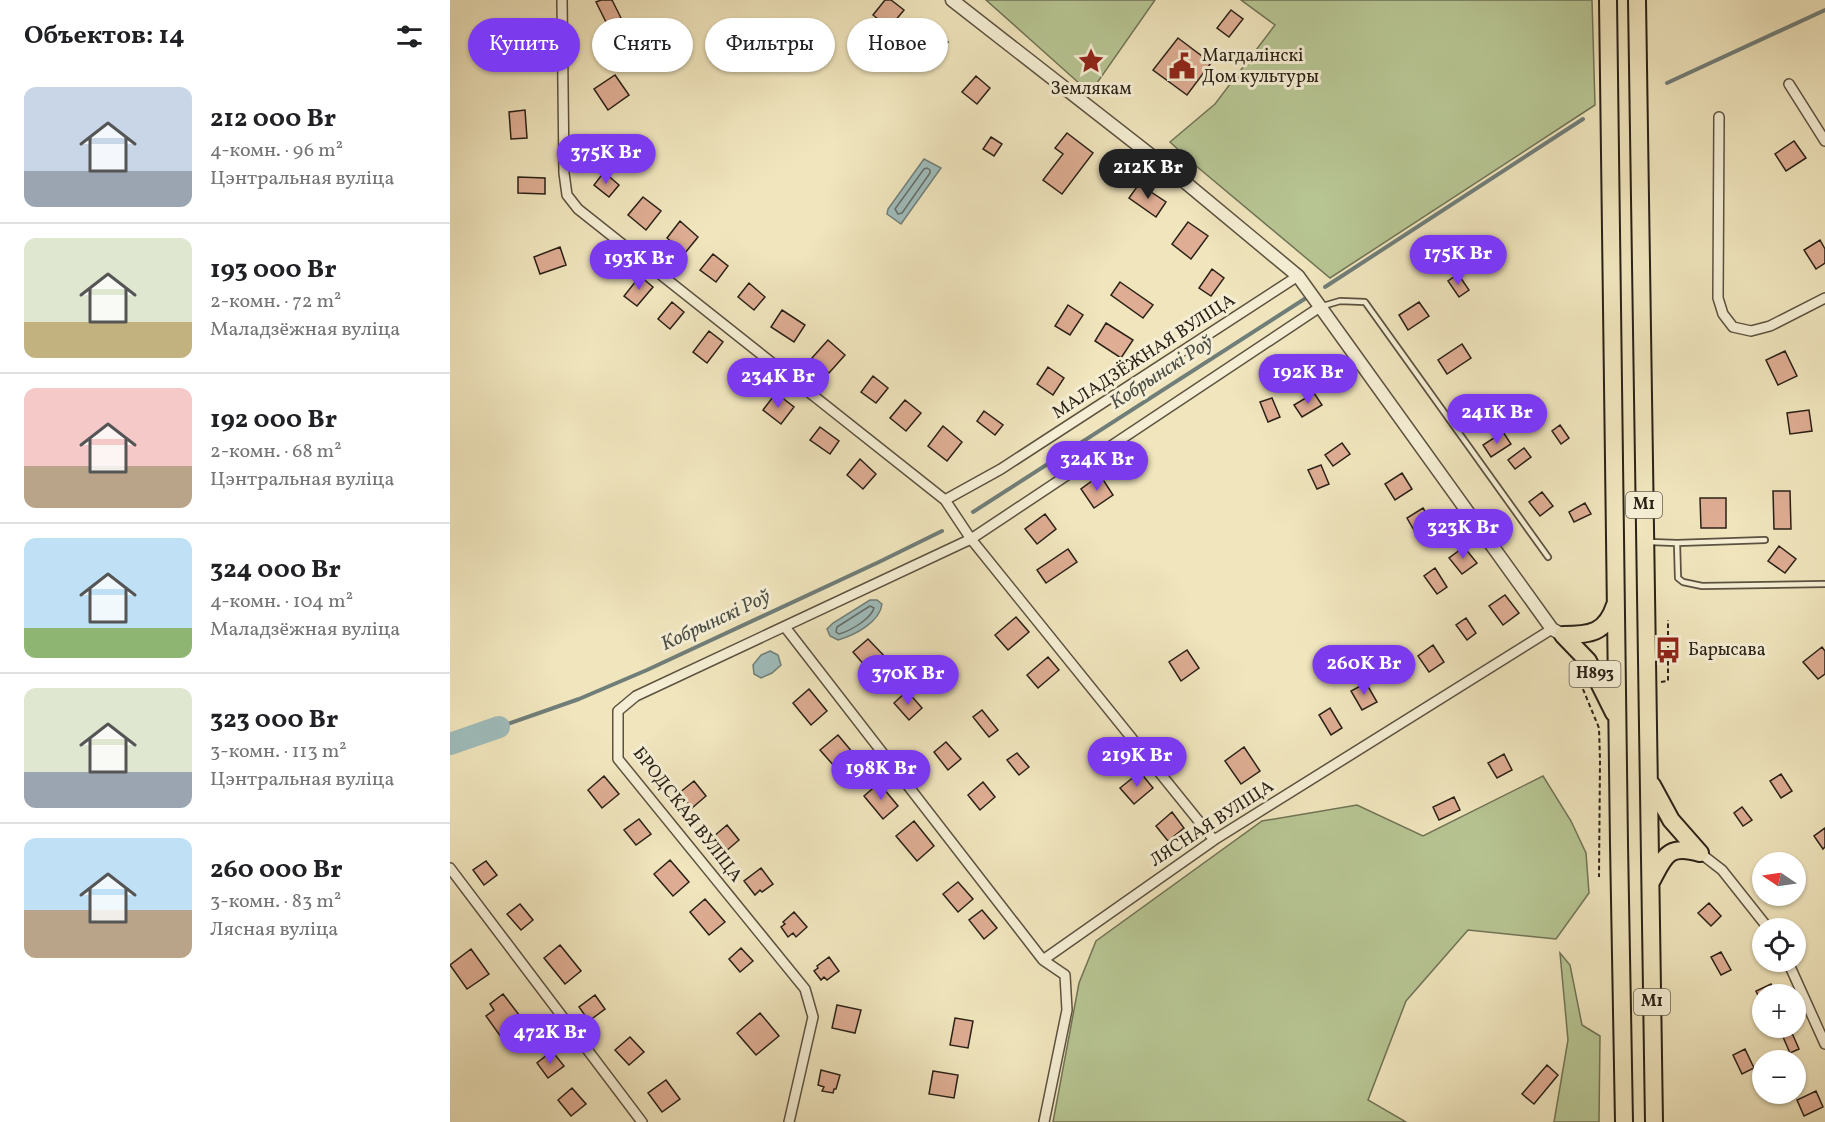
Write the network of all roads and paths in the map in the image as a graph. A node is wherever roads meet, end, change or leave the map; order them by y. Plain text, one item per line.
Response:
1 (562, 0) edge
2 (952, 0) edge
3 (1608, 0) edge
4 (1637, 0) edge
5 (1789, 84) dead end
6 (1719, 117) dead end
7 (1825, 141) edge
8 (1298, 276) junction
9 (1825, 298) edge
10 (1320, 307) junction
11 (945, 500) junction
12 (971, 539) junction
13 (1765, 540) dead end
14 (1645, 542) junction
15 (1677, 543) junction
16 (1548, 557) dead end
17 (1825, 584) edge
18 (1615, 604) junction
19 (785, 627) junction
20 (1557, 632) junction
21 (1617, 719) junction
22 (1649, 778) junction
23 (1214, 840) junction
24 (1700, 853) junction
25 (450, 868) edge
26 (1651, 883) junction
27 (1760, 918) edge
28 (1044, 960) junction
29 (1793, 972) edge
30 (1825, 1044) edge
31 (642, 1122) edge
32 (789, 1122) edge
33 (1044, 1122) edge
34 (1624, 1122) edge
35 (1654, 1122) edge

1 - 11 street
2 - 8 street, Н893
3 - 18 highway, М1
4 - 14 highway, М1
5 - 7 street
6 - 9 street
8 - 10 street, Н893
8 - 11 street, МАЛАДЗЁЖНАЯ ВУЛІЦА
10 - 12 street
10 - 16 lane
10 - 20 street, Н893
11 - 12 street
12 - 19 street, БРОДСКАЯ ВУЛІЦА
12 - 23 street
13 - 15 lane
14 - 15 lane
14 - 22 highway, М1
15 - 17 lane
18 - 20 highway, Н893
18 - 21 highway, М1
19 - 28 street
19 - 32 street, БРОДСКАЯ ВУЛІЦА
20 - 21 highway, Н893
20 - 23 street, ЛЯСНАЯ ВУЛІЦА
21 - 34 highway, М1
22 - 24 highway
22 - 26 highway, М1
23 - 28 street, ЛЯСНАЯ ВУЛІЦА
24 - 26 highway
24 - 27 street
25 - 31 street
26 - 35 highway, М1
28 - 33 street
29 - 30 street

